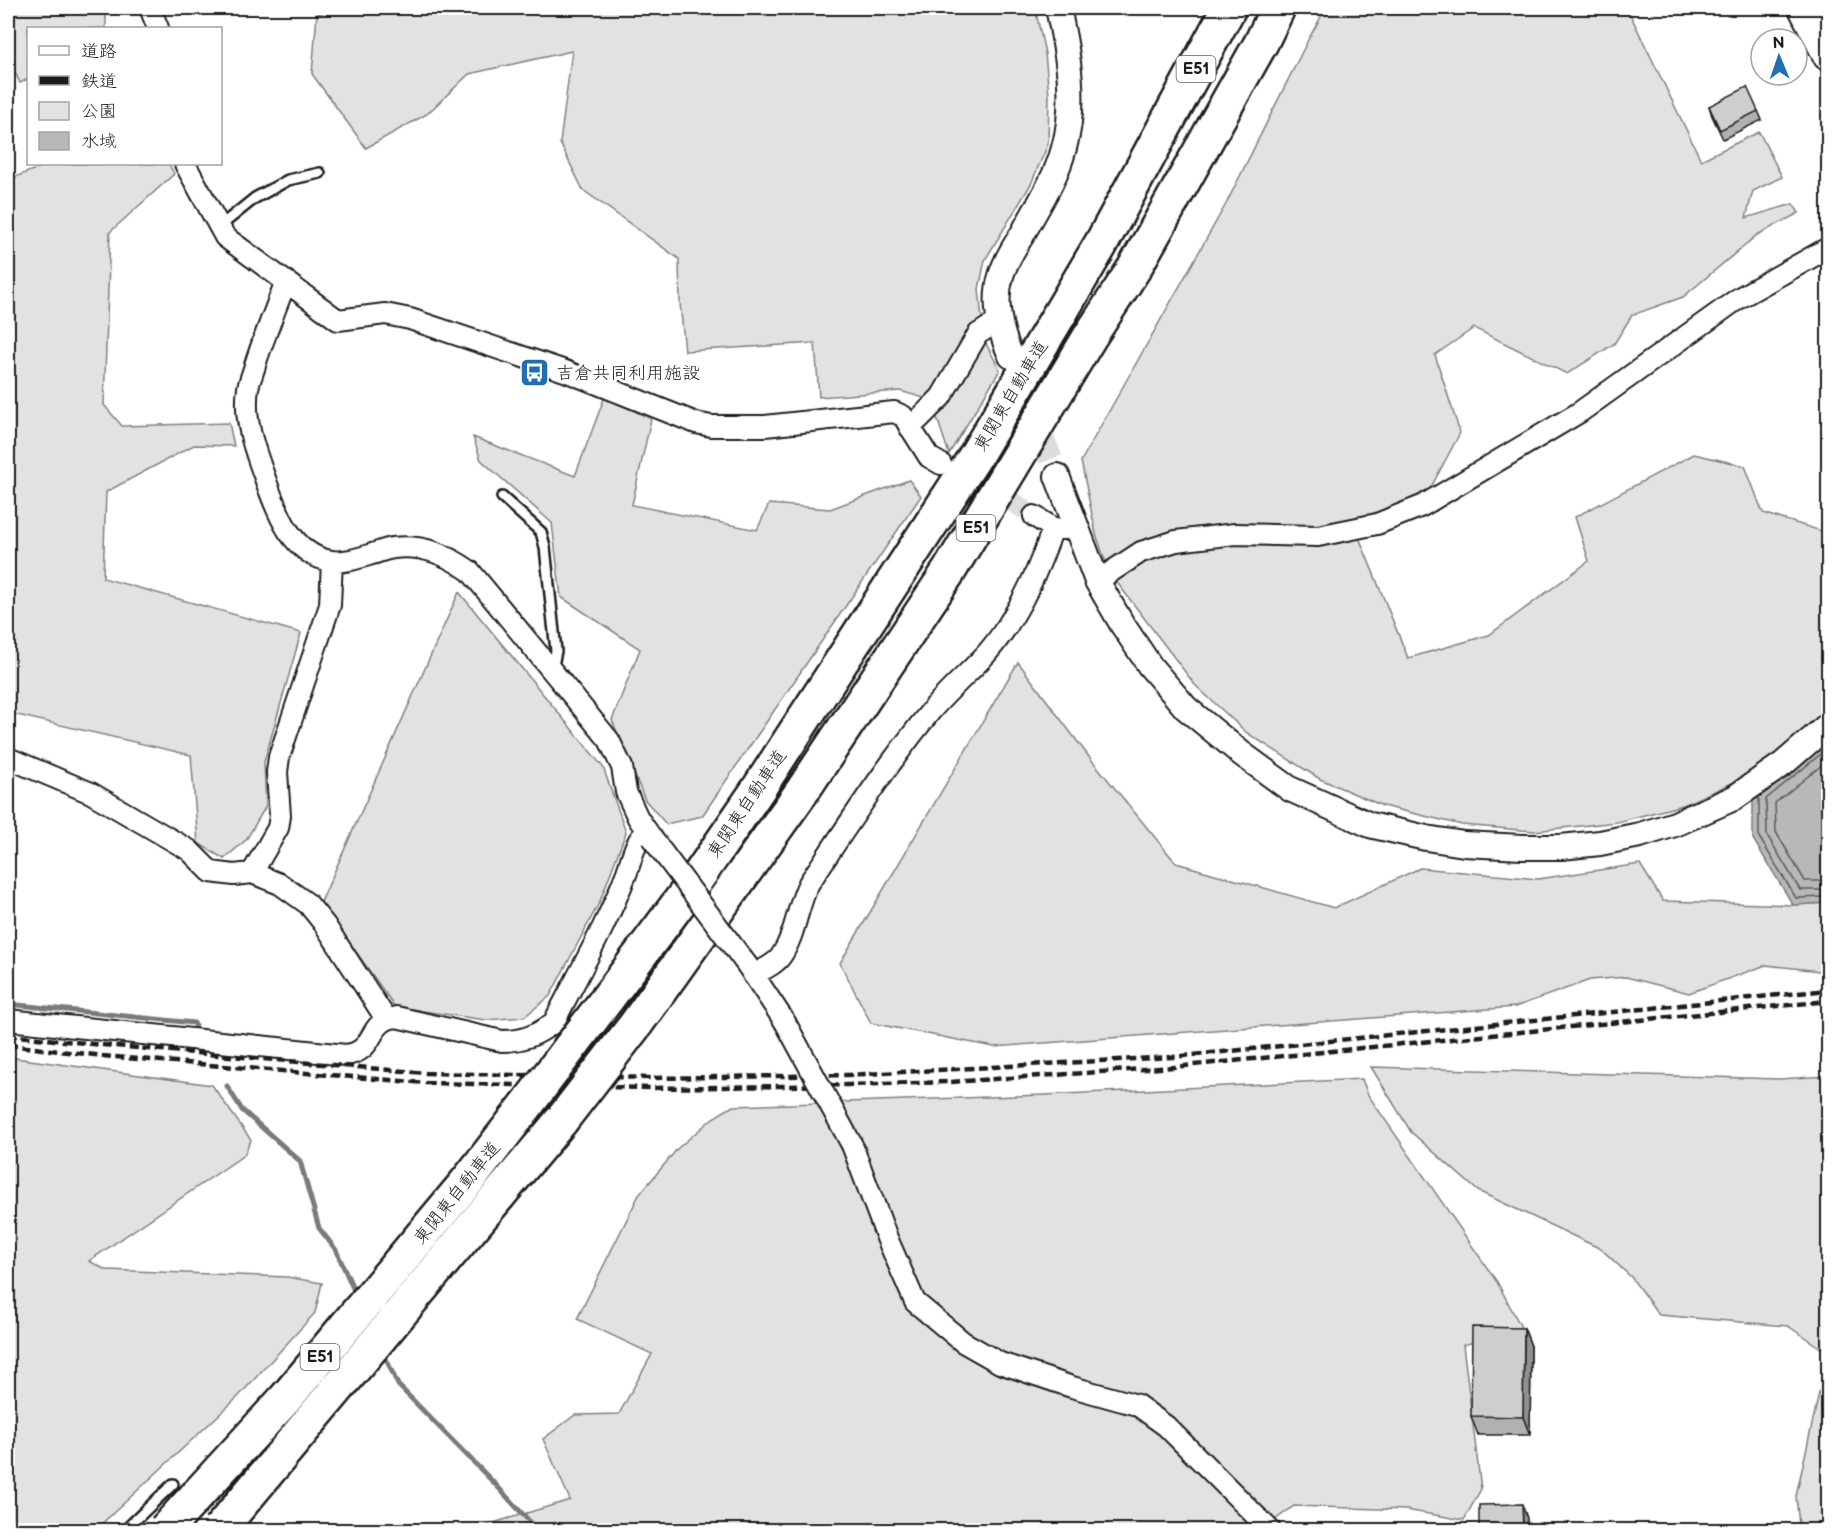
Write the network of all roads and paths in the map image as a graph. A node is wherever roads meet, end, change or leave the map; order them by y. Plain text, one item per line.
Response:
1 (151, 8) edge
2 (1058, 8) edge
3 (1220, 8) edge
4 (1229, 8) edge
5 (1278, 8) edge
6 (1804, 8) edge
7 (158, 27) edge
8 (1828, 55) edge
9 (1164, 131) junction
10 (186, 165) edge
11 (320, 173) dead end
12 (219, 227) junction
13 (1828, 248) edge
14 (286, 281) junction
15 (1000, 320) junction
16 (1011, 356) tunnel mouth
17 (910, 428) junction
18 (941, 464) tunnel mouth
19 (1058, 476) tunnel mouth
20 (502, 497) dead end
21 (1034, 516) tunnel mouth
22 (1065, 529) junction
23 (332, 561) junction
24 (1097, 581) junction
25 (552, 670) junction
26 (1828, 725) edge
27 (8, 758) edge
28 (649, 834) junction
29 (252, 873) junction
30 (750, 970) junction
31 (386, 1019) junction
32 (8, 1020) edge
33 (173, 1484) dead end
34 (125, 1530) edge
35 (165, 1530) edge
36 (219, 1530) edge
37 (1270, 1530) edge

1 - 7 street
2 - 15 street
3 - 9 highway
4 - 9 highway, 東関東自動車道 / E51
5 - 36 highway, 東関東自動車道 / E51, bridge
6 - 8 main road
9 - 35 highway, 東関東自動車道 / E51, bridge
10 - 12 street
11 - 12 lane
12 - 14 street
13 - 24 street
14 - 17 street
14 - 23 street
15 - 16 street
15 - 17 street
17 - 18 street
19 - 22 street
20 - 25 lane
21 - 22 street
22 - 24 street
22 - 30 street
23 - 25 street
23 - 29 street
24 - 26 street
25 - 28 street
27 - 29 street
28 - 30 street, bridge
28 - 31 street
29 - 31 street
30 - 37 street, bridge
31 - 32 street
33 - 34 lane

